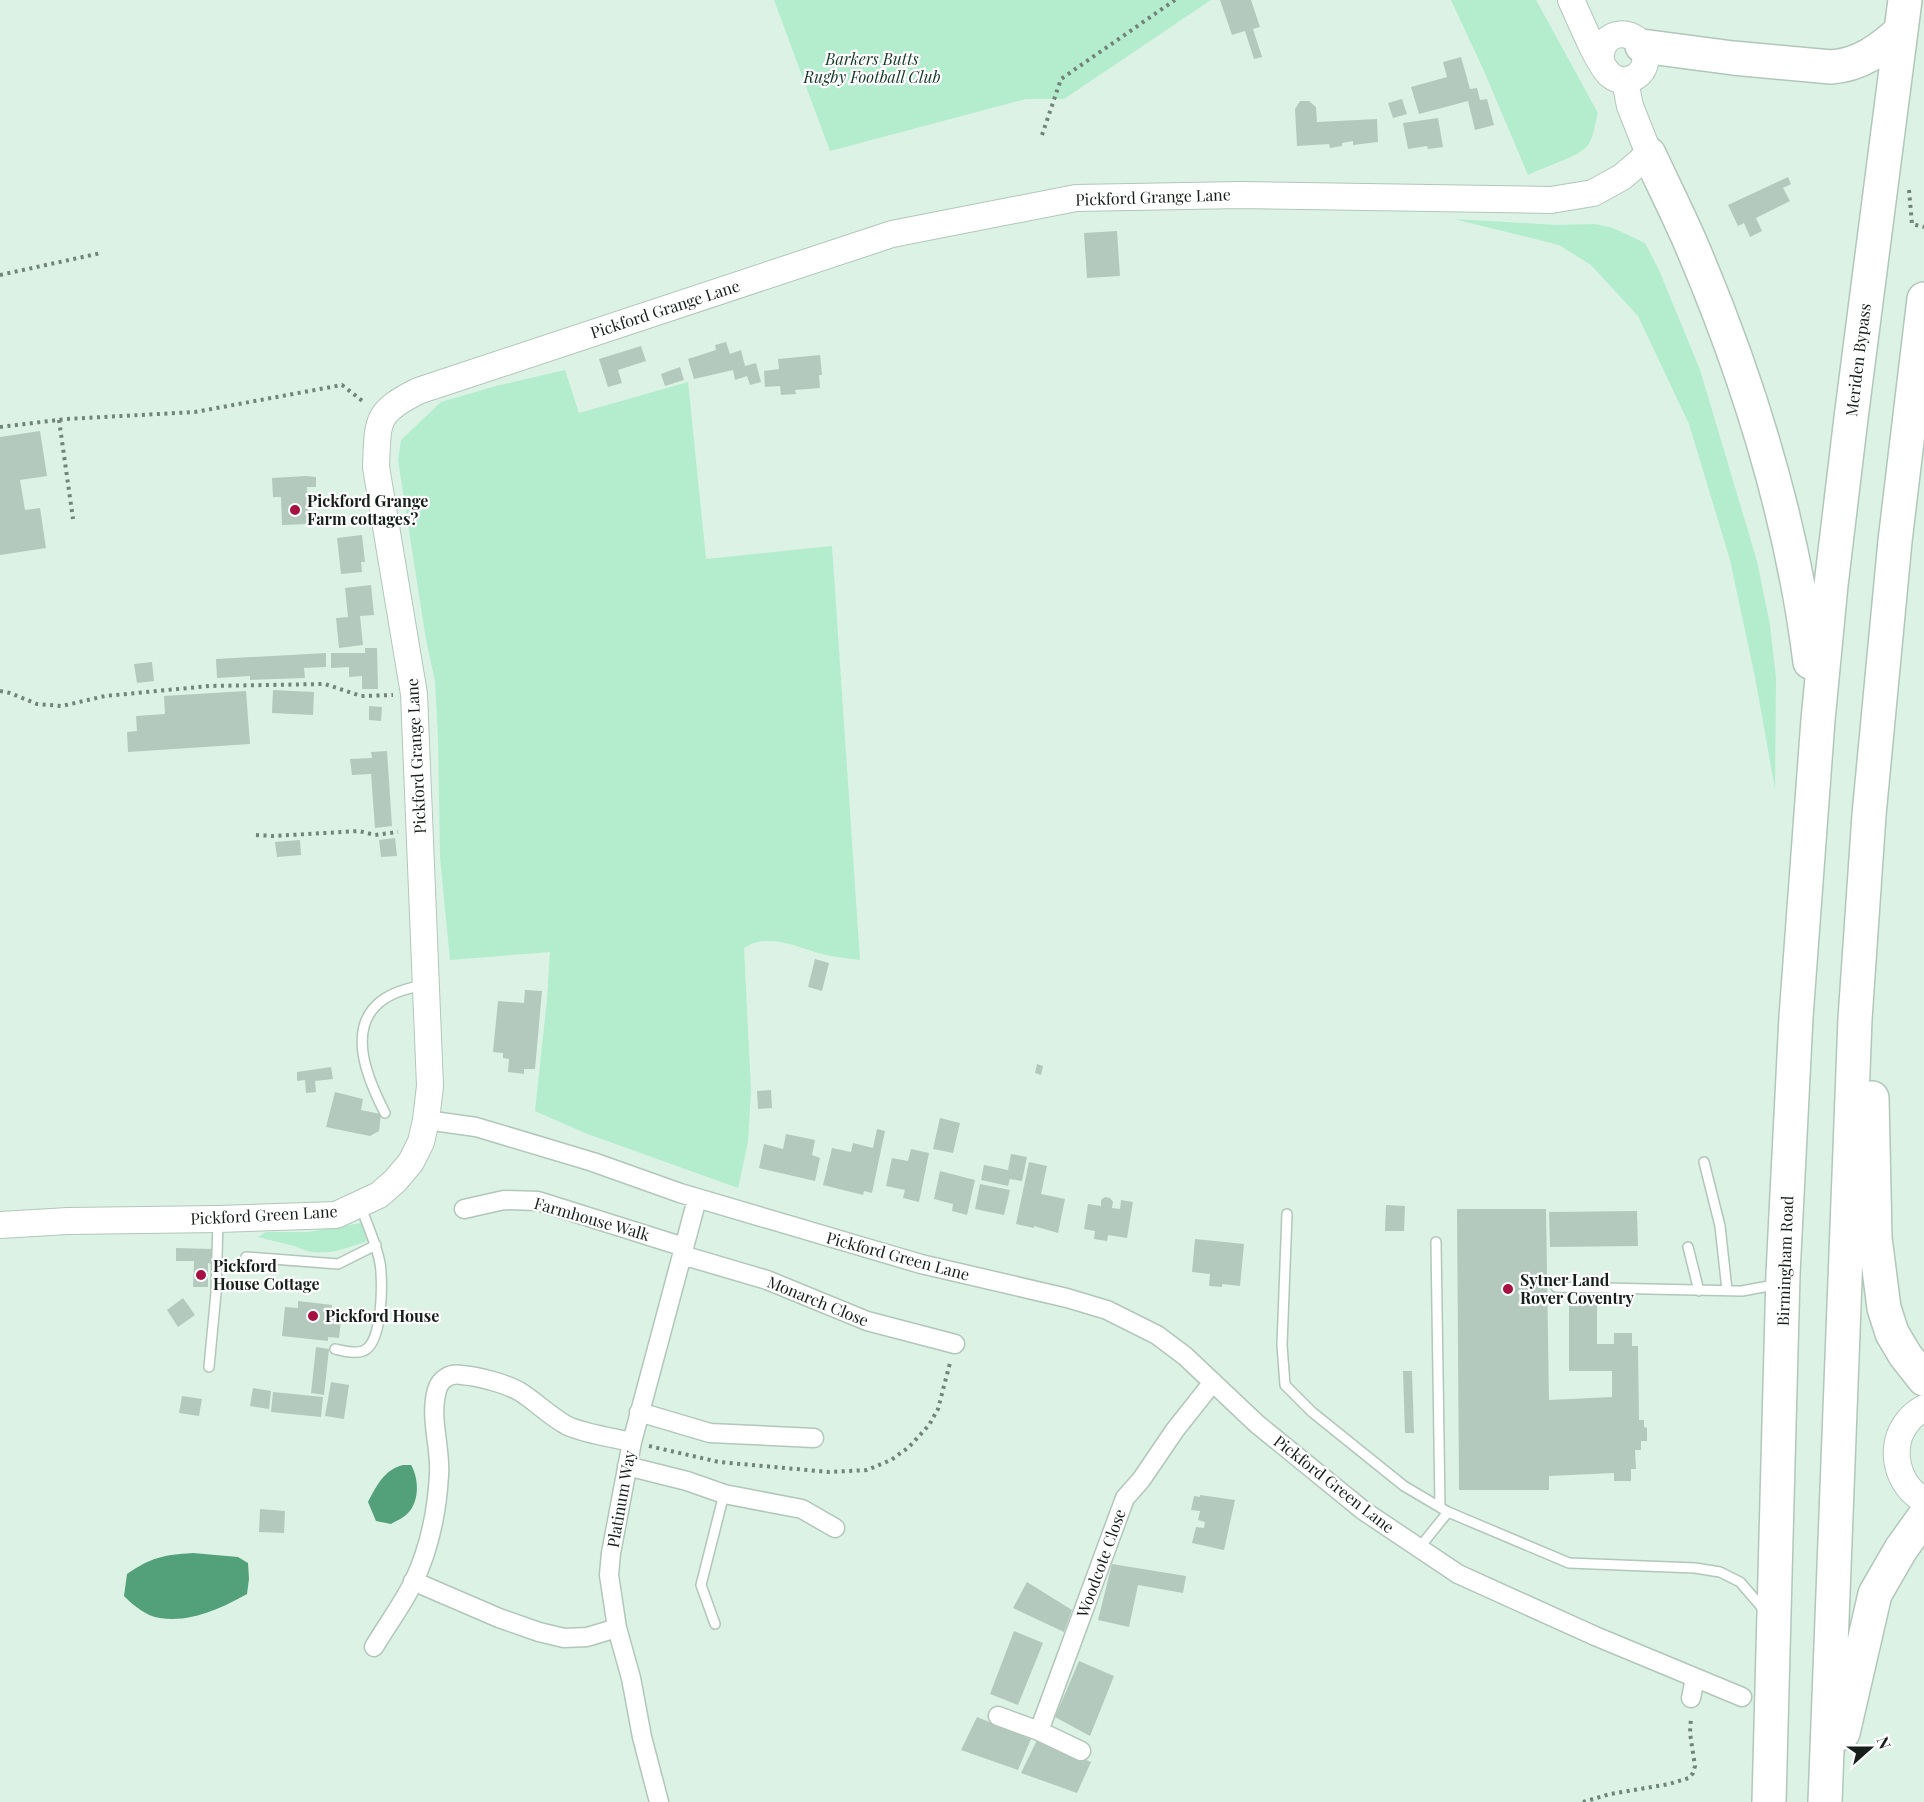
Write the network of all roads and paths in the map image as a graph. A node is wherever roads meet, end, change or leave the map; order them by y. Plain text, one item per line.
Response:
1 (1175, 0) edge
2 (1571, 0) edge
3 (1903, 15) edge
4 (1631, 40) junction
5 (1601, 62) junction
6 (1625, 81) junction
7 (1042, 135) dead end
8 (1649, 154) junction
9 (101, 253) dead end
10 (0, 275) edge
11 (1924, 298) edge
12 (383, 415) junction
13 (59, 420) junction
14 (0, 427) edge
15 (73, 519) dead end
16 (0, 691) edge
17 (396, 695) dead end
18 (1818, 720) junction
19 (405, 831) dead end
20 (256, 835) dead end
21 (1866, 869) junction
22 (426, 985) junction
23 (385, 1113) dead end
24 (426, 1120) junction
25 (1704, 1162) dead end
26 (697, 1198) junction
27 (360, 1205) junction
28 (464, 1209) dead end
29 (1287, 1214) dead end
30 (218, 1219) junction
31 (0, 1224) edge
32 (1436, 1242) dead end
33 (375, 1245) junction
34 (1688, 1247) dead end
35 (683, 1251) junction
36 (246, 1257) dead end
37 (1783, 1274) junction
38 (1556, 1287) dead end
39 (1727, 1290) junction
40 (1699, 1291) junction
41 (955, 1344) joint
42 (335, 1349) dead end
43 (209, 1367) dead end
44 (1924, 1379) edge
45 (1213, 1382) junction
46 (1924, 1408) edge
47 (639, 1412) junction
48 (814, 1438) dead end
49 (632, 1442) junction
50 (627, 1466) junction
51 (724, 1494) junction
52 (1924, 1500) edge
53 (1444, 1510) junction
54 (1924, 1517) edge
55 (835, 1528) dead end
56 (1419, 1548) junction
57 (414, 1581) junction
58 (1774, 1621) junction
59 (715, 1624) dead end
60 (617, 1628) junction
61 (374, 1647) dead end
62 (1695, 1677) junction
63 (1742, 1697) dead end
64 (1692, 1698) joint
65 (998, 1716) dead end
66 (1039, 1731) junction
67 (1081, 1751) dead end
68 (659, 1802) edge
69 (1583, 1802) edge
70 (1769, 1802) edge
71 (1827, 1802) edge

1 - 7 path
2 - 4 street
2 - 5 street
3 - 4 highway
3 - 18 highway, Meriden Bypass
4 - 5 street
4 - 6 street
5 - 6 street
6 - 8 street
8 - 12 street, Pickford Grange Lane
8 - 18 highway
9 - 10 path
11 - 21 highway
12 - 13 path
12 - 22 street, Pickford Grange Lane
13 - 14 path
13 - 15 path
16 - 17 path
18 - 37 highway, Birmingham Road
19 - 20 path
21 - 44 highway
21 - 71 highway
22 - 23 lane
22 - 24 street, Pickford Grange Lane
24 - 26 street, Pickford Green Lane
24 - 27 street, Pickford Green Lane
25 - 39 lane
26 - 35 street, Platinum Way
26 - 45 street, Pickford Green Lane
27 - 30 street, Pickford Green Lane
27 - 33 lane
28 - 35 street, Farmhouse Walk
29 - 53 lane
30 - 31 street, Pickford Green Lane
30 - 43 lane
32 - 53 lane
33 - 36 lane
33 - 42 lane
34 - 40 lane
35 - 41 street, Monarch Close
35 - 47 street, Platinum Way
37 - 39 lane
37 - 58 highway, Birmingham Road
38 - 40 lane
39 - 40 lane
41 - 49 path
45 - 56 street, Pickford Green Lane
45 - 66 street, Woodcote Close
46 - 52 street
47 - 48 street
47 - 49 street, Platinum Way
49 - 50 street, Platinum Way
49 - 57 street
50 - 51 street
50 - 60 street, Platinum Way
51 - 55 street
51 - 59 lane
53 - 56 lane
53 - 58 lane
54 - 71 highway
56 - 62 street, Pickford Green Lane
57 - 60 street
57 - 61 street
58 - 70 highway, Birmingham Road
60 - 68 street, Platinum Way
62 - 63 street, Pickford Green Lane
62 - 64 street
64 - 69 path
65 - 66 street
66 - 67 street

